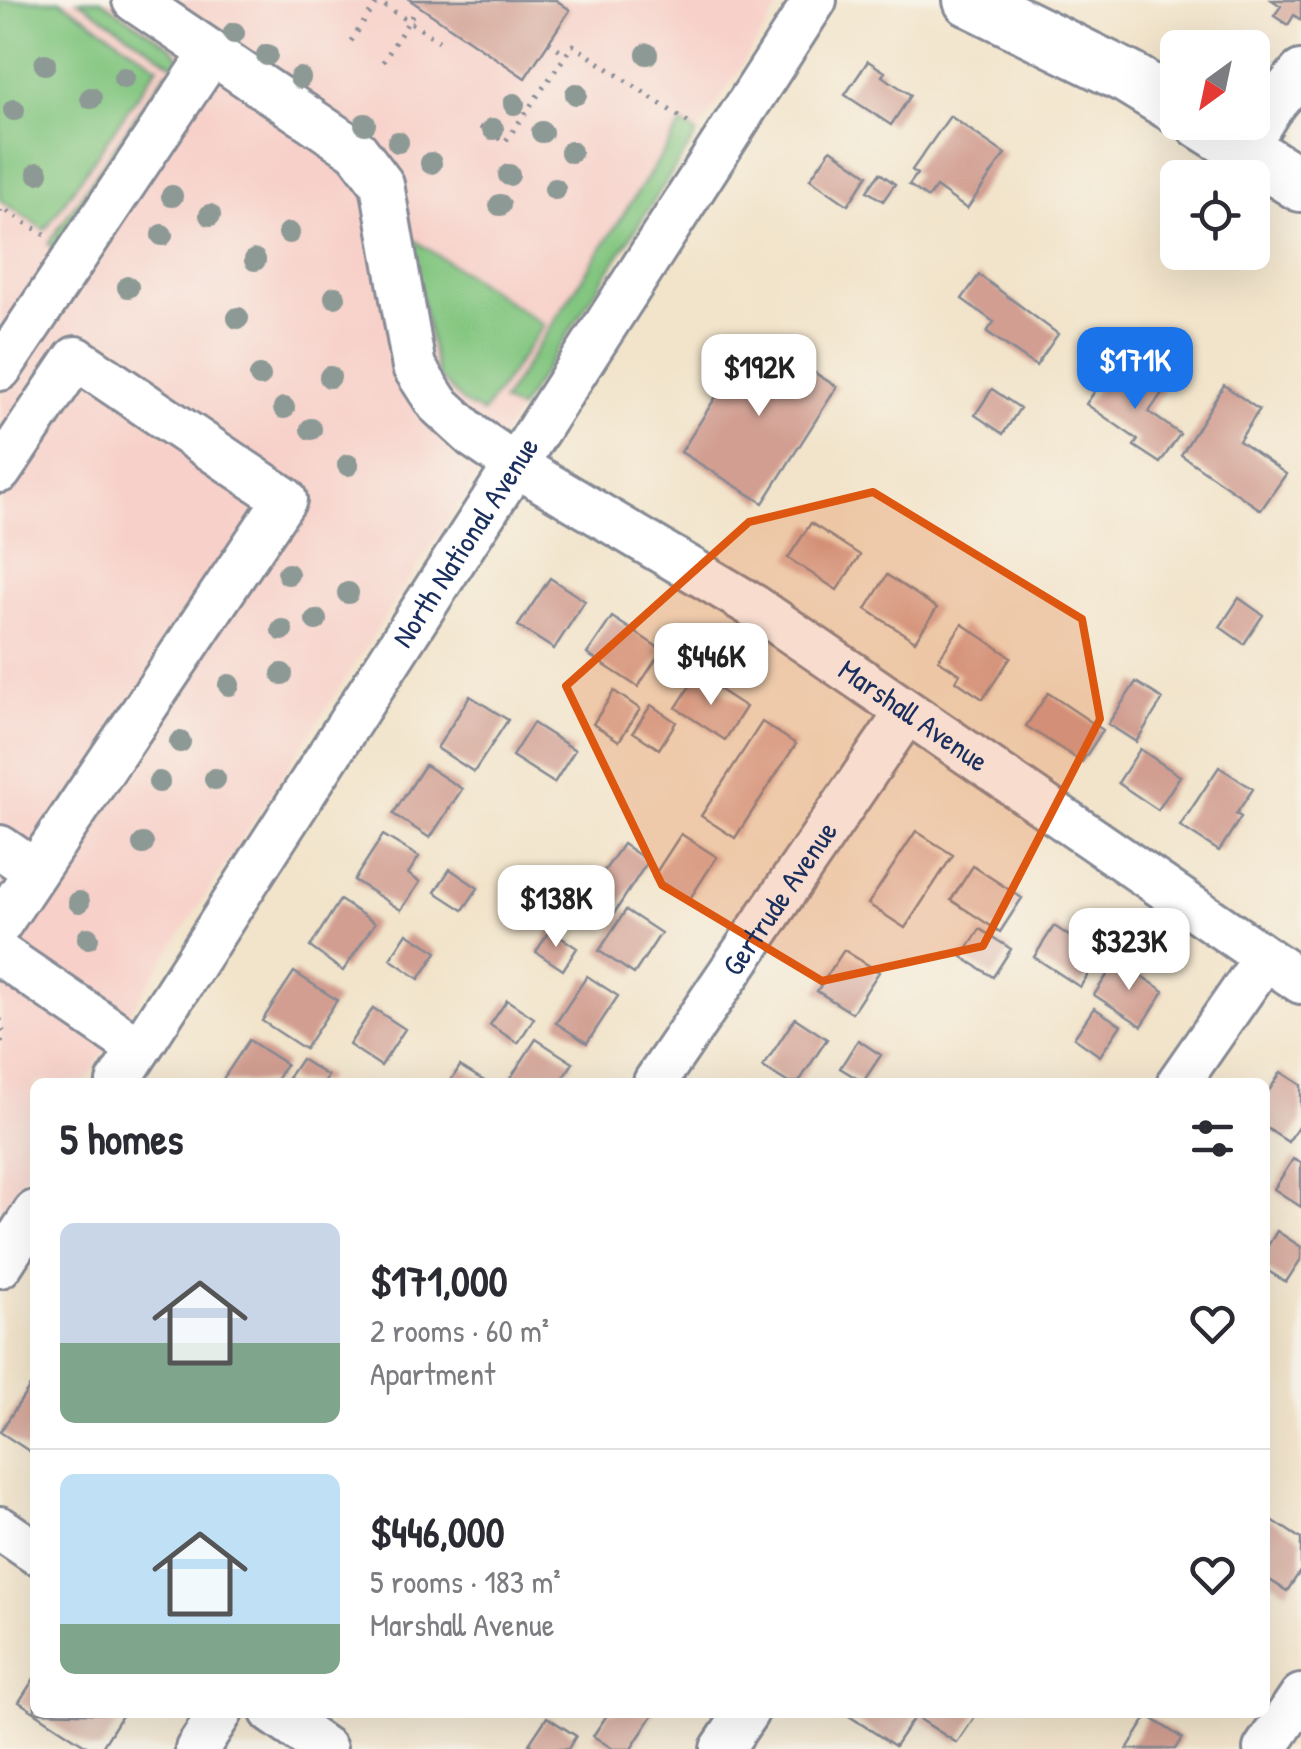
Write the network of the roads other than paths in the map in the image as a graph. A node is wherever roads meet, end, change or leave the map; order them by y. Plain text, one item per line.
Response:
1 (134, 0) edge
2 (816, 0) edge
3 (970, 0) edge
4 (1037, 0) edge
5 (212, 53) junction
6 (1301, 72) edge
7 (1129, 78) junction
8 (1160, 97) edge
9 (1229, 140) edge
10 (1245, 150) junction
11 (1301, 186) edge
12 (0, 369) edge
13 (7, 444) edge
14 (517, 466) junction
15 (908, 712) junction
16 (0, 847) edge
17 (36, 871) junction
18 (0, 924) edge
19 (0, 954) edge
20 (1265, 958) junction
21 (1301, 982) edge
22 (128, 1066) edge
23 (658, 1078) edge
24 (1183, 1078) edge
25 (30, 1220) edge
26 (0, 1266) edge
27 (0, 1528) edge
28 (30, 1549) edge
29 (1301, 1696) edge
30 (218, 1718) edge
31 (281, 1718) edge
32 (743, 1718) edge
33 (197, 1749) edge
34 (325, 1749) edge
35 (722, 1749) edge
36 (1265, 1749) edge

1 - 5 street, Marshall Avenue
2 - 14 street, North National Avenue
3 - 7 main road
4 - 7 main road
5 - 12 street
5 - 14 street, Marshall Avenue
6 - 10 street
7 - 8 main road
9 - 10 main road
10 - 11 main road
13 - 17 street
14 - 15 street, Marshall Avenue
14 - 22 street, North National Avenue
15 - 20 street, Marshall Avenue
15 - 23 street, Gertrude Avenue
16 - 17 street
17 - 18 street
19 - 22 street
20 - 21 street, Marshall Avenue
20 - 24 street
25 - 26 street
27 - 28 street
29 - 36 street
30 - 33 street
31 - 34 street
32 - 35 street

